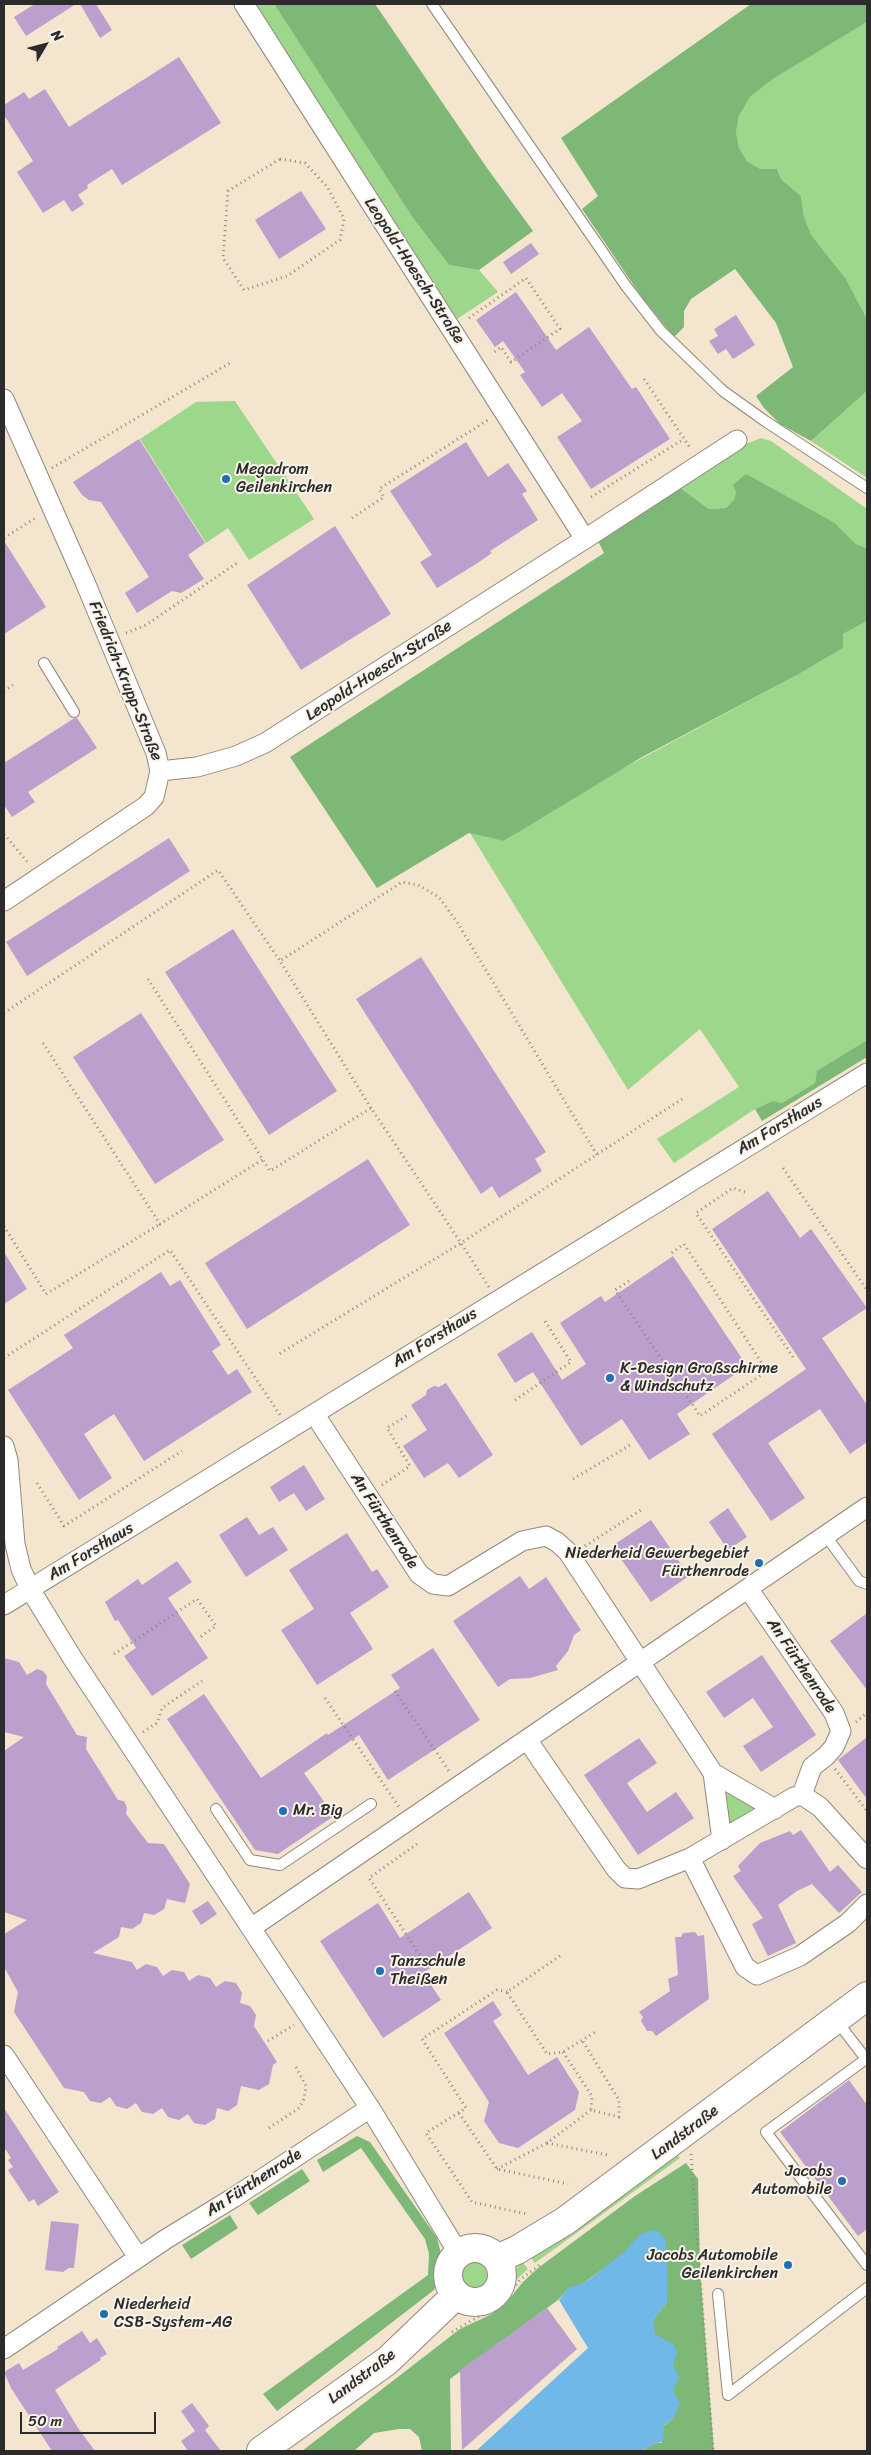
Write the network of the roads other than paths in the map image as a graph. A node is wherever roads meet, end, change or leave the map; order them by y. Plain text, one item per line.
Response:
1 (244, 4) edge
2 (432, 4) edge
3 (4, 399) edge
4 (737, 440) dead end
5 (867, 488) edge
6 (585, 539) junction
7 (44, 663) dead end
8 (74, 712) dead end
9 (160, 771) junction
10 (4, 901) edge
11 (867, 1073) edge
12 (314, 1415) junction
13 (4, 1446) edge
14 (867, 1507) edge
15 (826, 1536) junction
16 (867, 1584) edge
17 (30, 1589) junction
18 (748, 1590) junction
19 (4, 1605) edge
20 (641, 1664) junction
21 (528, 1741) junction
22 (713, 1773) junction
23 (802, 1795) junction
24 (371, 1804) dead end
25 (775, 1809) junction
26 (216, 1810) dead end
27 (722, 1840) junction
28 (690, 1858) junction
29 (867, 1859) edge
30 (867, 1904) edge
31 (251, 1928) junction
32 (867, 1996) edge
33 (836, 2020) junction
34 (4, 2055) edge
35 (370, 2108) junction
36 (459, 2254) junction
37 (138, 2257) junction
38 (497, 2259) junction
39 (867, 2265) edge
40 (867, 2288) edge
41 (718, 2294) dead end
42 (456, 2295) junction
43 (4, 2349) edge
44 (261, 2451) edge

1 - 6 street, Leopold-Hoesch-Straße
2 - 5 lane
3 - 9 street, Friedrich-Krupp-Straße
4 - 6 street, Leopold-Hoesch-Straße
6 - 9 street, Leopold-Hoesch-Straße
7 - 8 lane
9 - 10 street, Friedrich-Krupp-Straße
11 - 12 street, Am Forsthaus
12 - 17 street, Am Forsthaus
12 - 20 street, An Fürthenrode
13 - 17 street
14 - 15 street
15 - 16 lane
15 - 18 street
17 - 19 street, Am Forsthaus
17 - 31 street
18 - 20 street
18 - 23 street, An Fürthenrode
20 - 21 street
20 - 22 street, An Fürthenrode
21 - 28 street
21 - 31 street
22 - 25 street, An Fürthenrode
22 - 27 street, An Fürthenrode
23 - 25 street
23 - 29 street
24 - 26 lane
25 - 27 street
27 - 28 street
28 - 30 street
31 - 35 street
32 - 33 street, Landstraße
33 - 38 street, Landstraße
33 - 39 lane
34 - 37 street
35 - 36 street
35 - 37 street, An Fürthenrode
36 - 38 street
36 - 42 street
37 - 43 street, An Fürthenrode
38 - 42 street
40 - 41 lane
42 - 44 street, Landstraße

